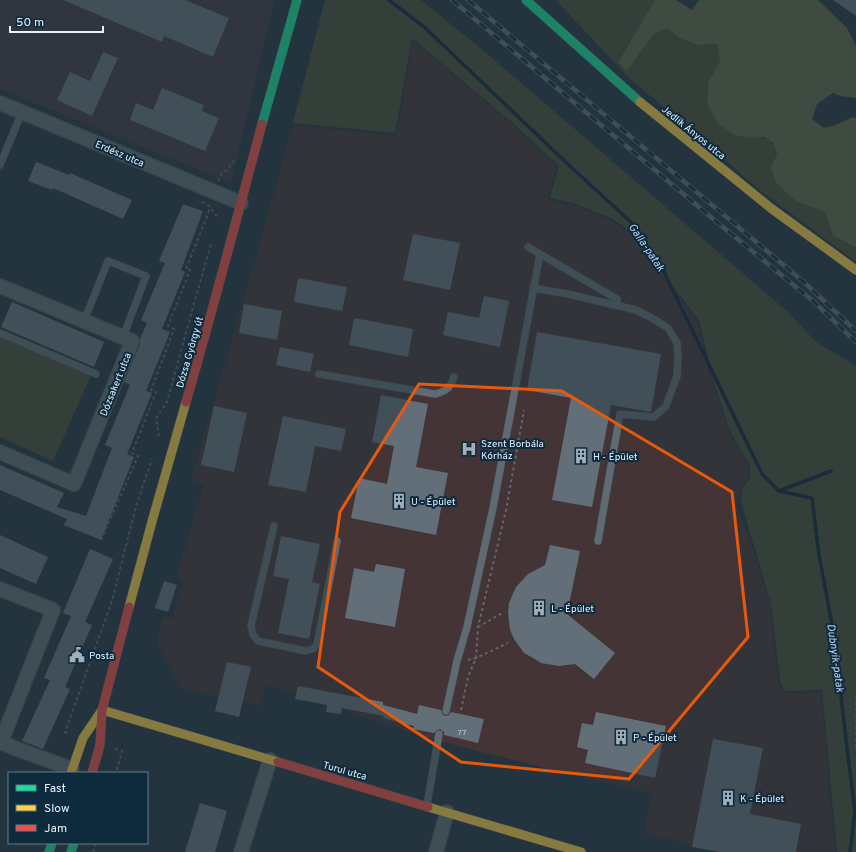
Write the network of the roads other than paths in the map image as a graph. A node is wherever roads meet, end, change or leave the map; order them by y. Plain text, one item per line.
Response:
1 (297, 0) edge
2 (526, 0) edge
3 (0, 103) edge
4 (22, 112) junction
5 (0, 165) edge
6 (241, 203) junction
7 (528, 247) dead end
8 (540, 254) junction
9 (856, 270) edge
10 (0, 286) edge
11 (534, 288) junction
12 (617, 305) junction
13 (84, 321) junction
14 (0, 332) edge
15 (122, 337) junction
16 (96, 374) dead end
17 (319, 374) dead end
18 (454, 377) dead end
19 (0, 452) edge
20 (274, 526) dead end
21 (337, 541) dead end
22 (598, 541) dead end
23 (0, 589) edge
24 (102, 710) junction
25 (446, 711) dead end
26 (440, 734) dead end
27 (0, 742) edge
28 (270, 760) junction
29 (71, 771) edge
30 (92, 772) edge
31 (427, 806) junction
32 (447, 812) junction
33 (242, 852) edge
34 (436, 852) edge
35 (581, 852) edge

1 - 6 street, Dózsa György út
2 - 9 street, Jedlik Ányos utca
3 - 4 street, Erdész utca
4 - 5 lane
4 - 6 street, Erdész utca
6 - 24 street, Dózsa György út
7 - 8 lane
8 - 11 lane
8 - 12 lane
10 - 13 street, Dózsakert utca
11 - 12 lane
11 - 25 lane
12 - 22 lane
13 - 15 street, Dózsakert utca
13 - 15 lane
14 - 16 lane
15 - 19 street, Dózsakert utca
17 - 18 lane
20 - 21 lane
23 - 27 street
24 - 28 street, Turul utca
24 - 29 street, Dózsa György út
24 - 30 street, Dózsa György út
26 - 31 lane
27 - 29 street
28 - 31 street, Turul utca
28 - 33 street
31 - 32 street, Turul utca
32 - 34 street
32 - 35 street, Turul utca

